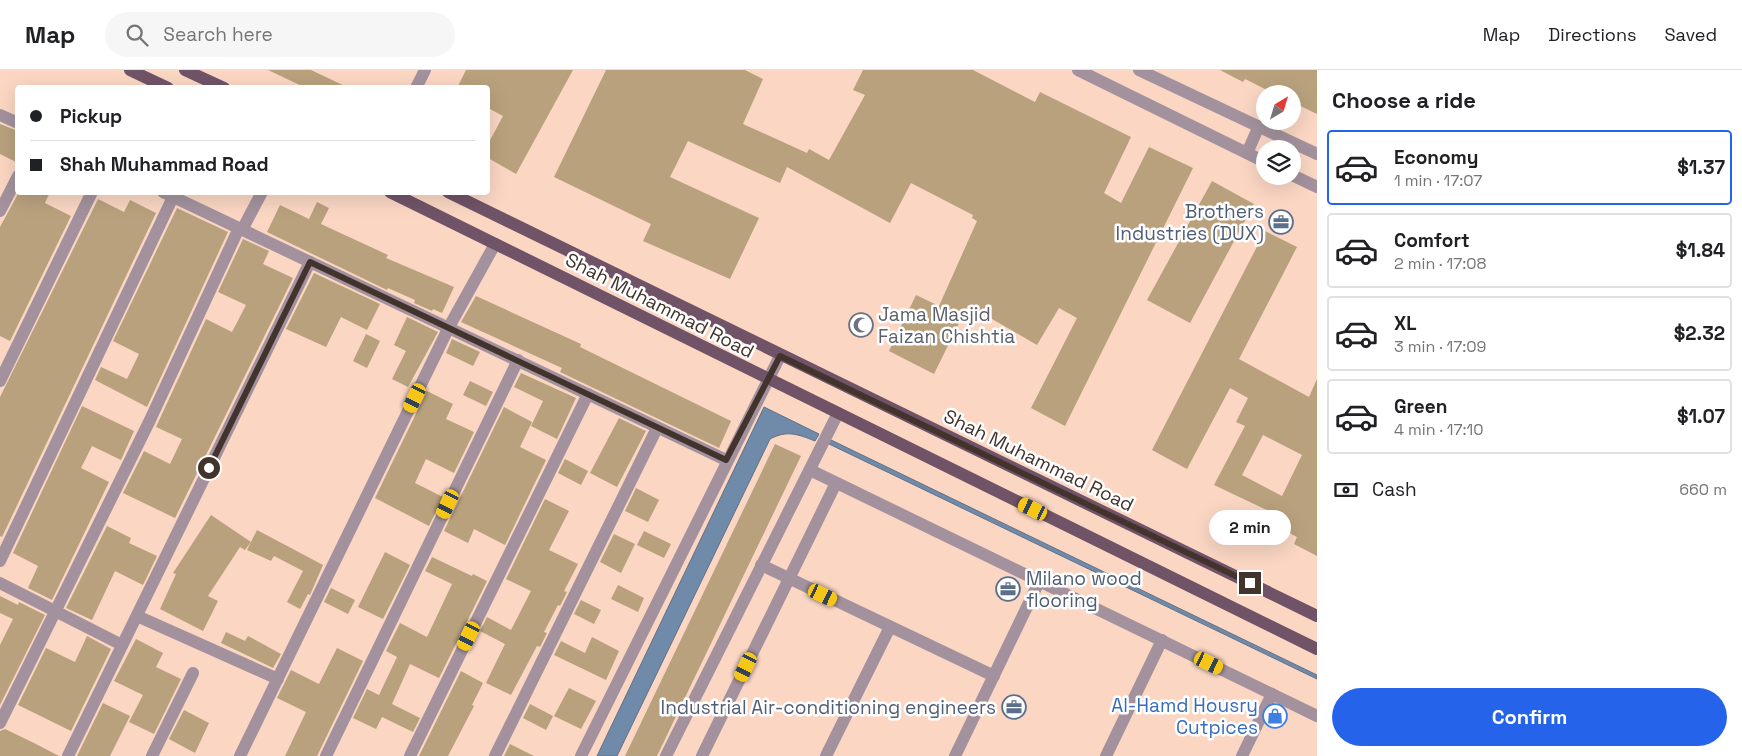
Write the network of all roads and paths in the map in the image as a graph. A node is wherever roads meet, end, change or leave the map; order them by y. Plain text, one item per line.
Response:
1 (130, 70) edge
2 (185, 70) edge
3 (425, 70) edge
4 (1078, 70) edge
5 (1139, 70) edge
6 (1093, 73) edge
7 (162, 85) edge
8 (218, 85) edge
9 (418, 85) edge
10 (0, 115) edge
11 (15, 122) edge
12 (1256, 125) edge
13 (1257, 130) edge
14 (1267, 130) edge
15 (1247, 153) junction
16 (1317, 154) edge
17 (1256, 158) edge
18 (1301, 179) edge
19 (15, 182) edge
20 (1317, 187) edge
21 (91, 195) edge
22 (168, 195) edge
23 (260, 195) edge
24 (396, 195) edge
25 (454, 195) edge
26 (0, 211) edge
27 (241, 229) junction
28 (495, 244) junction
29 (310, 262) junction
30 (449, 327) junction
31 (780, 356) junction
32 (518, 360) junction
33 (768, 380) junction
34 (0, 381) edge
35 (588, 394) junction
36 (838, 414) junction
37 (657, 428) junction
38 (726, 460) junction
39 (810, 470) junction
40 (836, 483) junction
41 (0, 561) edge
42 (761, 565) junction
43 (789, 578) junction
44 (1039, 582) junction
45 (0, 583) edge
46 (54, 612) junction
47 (137, 616) junction
48 (1317, 616) edge
49 (890, 627) junction
50 (1162, 640) junction
51 (122, 645) junction
52 (1317, 649) edge
53 (193, 673) dead end
54 (994, 676) junction
55 (278, 679) junction
56 (1272, 694) junction
57 (1317, 716) edge
58 (0, 723) edge
59 (68, 756) edge
60 (152, 756) edge
61 (240, 756) edge
62 (326, 756) edge
63 (410, 756) edge
64 (494, 756) edge
65 (581, 756) edge
66 (666, 756) edge
67 (702, 756) edge
68 (826, 756) edge
69 (955, 756) edge
70 (1106, 756) edge
71 (1242, 756) edge

1 - 7 main road
2 - 8 main road
3 - 9 street
4 - 6 street
5 - 12 street
6 - 15 street
10 - 11 street
13 - 15 street
14 - 16 street
15 - 17 street
18 - 20 street
19 - 26 street
21 - 34 street
22 - 27 street
22 - 41 street
23 - 27 street
24 - 28 main road, Shah Muhammad Road
25 - 31 main road, Shah Muhammad Road
27 - 29 street
27 - 46 street
28 - 30 street
28 - 33 main road, Shah Muhammad Road
29 - 30 street
29 - 47 street
30 - 32 street
30 - 55 street
31 - 33 street
31 - 48 main road, Shah Muhammad Road
32 - 35 street
32 - 62 street
33 - 36 main road, Shah Muhammad Road
33 - 38 street
35 - 37 street
35 - 63 street
36 - 39 street
36 - 52 main road, Shah Muhammad Road
37 - 38 street
37 - 64 street
38 - 65 street
39 - 40 street
39 - 42 street
40 - 43 street
40 - 44 street
42 - 43 street
42 - 66 street
43 - 49 street
43 - 67 street
44 - 50 street
44 - 54 street
45 - 46 street
46 - 51 street
46 - 58 street
47 - 51 street
47 - 55 street
49 - 54 street
49 - 68 street
50 - 56 street
50 - 70 street
51 - 59 street
53 - 60 street
54 - 69 street
55 - 61 street
56 - 57 street
56 - 71 street

